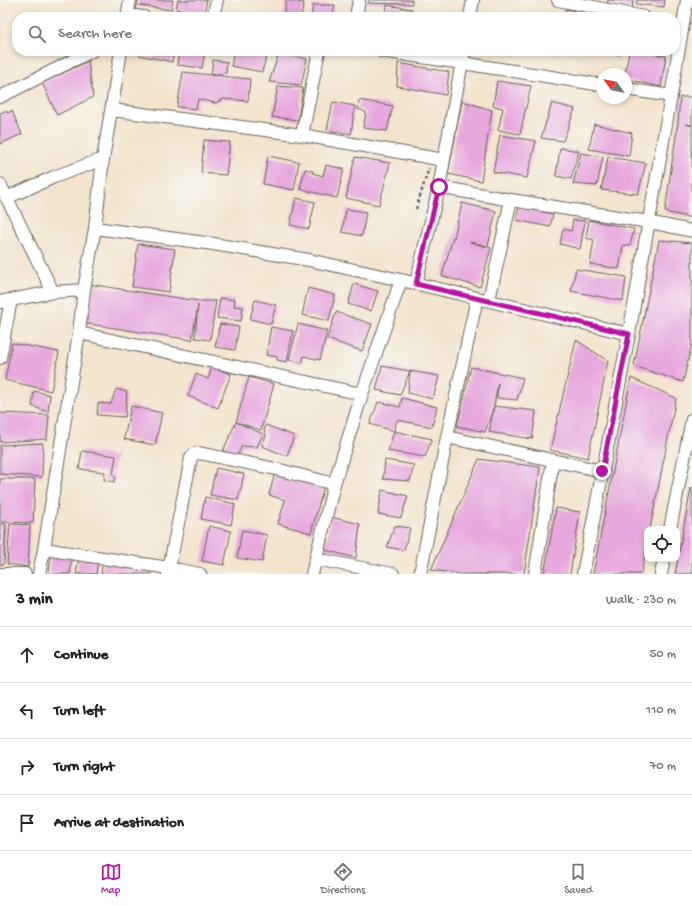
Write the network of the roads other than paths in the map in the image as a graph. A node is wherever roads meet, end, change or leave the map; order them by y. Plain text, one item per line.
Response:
1 (130, 0) edge
2 (217, 0) edge
3 (359, 0) edge
4 (474, 0) edge
5 (558, 0) edge
6 (687, 0) edge
7 (128, 12) edge
8 (215, 12) edge
9 (357, 12) edge
10 (471, 12) edge
11 (619, 12) edge
12 (680, 21) edge
13 (680, 26) edge
14 (686, 40) edge
15 (82, 56) edge
16 (120, 56) edge
17 (318, 56) edge
18 (450, 56) edge
19 (463, 57) edge
20 (596, 84) edge
21 (632, 90) edge
22 (671, 96) junction
23 (0, 97) edge
24 (112, 110) junction
25 (302, 135) junction
26 (103, 159) junction
27 (438, 159) junction
28 (0, 184) edge
29 (439, 187) junction
30 (6, 198) junction
31 (511, 200) junction
32 (649, 222) junction
33 (95, 228) junction
34 (692, 231) edge
35 (401, 280) junction
36 (416, 284) junction
37 (84, 290) junction
38 (53, 292) junction
39 (483, 299) junction
40 (5, 301) edge
41 (79, 333) junction
42 (629, 334) junction
43 (0, 358) edge
44 (362, 394) junction
45 (692, 420) edge
46 (447, 437) junction
47 (553, 460) junction
48 (602, 471) junction
49 (334, 484) junction
50 (671, 526) edge
51 (44, 549) junction
52 (316, 559) junction
53 (664, 562) edge
54 (168, 571) edge
55 (0, 574) edge
56 (25, 574) edge
57 (39, 574) edge
58 (200, 574) edge
59 (312, 574) edge
60 (393, 574) edge
61 (420, 574) edge
62 (535, 574) edge
63 (583, 574) edge
64 (662, 574) edge

1 - 7 street
2 - 8 street
3 - 9 street
4 - 10 street
5 - 11 street
6 - 12 street
13 - 14 street
14 - 22 street
15 - 23 street
16 - 24 street
17 - 25 street
18 - 19 street
19 - 20 street
19 - 27 street
21 - 22 street
22 - 32 street
24 - 25 street
24 - 26 street
25 - 27 street
26 - 30 street
26 - 33 street
27 - 29 street
28 - 30 street
29 - 31 street
29 - 36 street
30 - 38 street
31 - 32 street
31 - 39 street
32 - 34 street
32 - 42 street
33 - 35 street
33 - 37 street
35 - 36 street
35 - 44 street
36 - 39 street
37 - 38 street
37 - 41 street
38 - 40 street
39 - 42 street
39 - 46 street
40 - 43 street
41 - 44 street
41 - 51 street
42 - 48 street
44 - 49 street
45 - 50 street
46 - 47 street
46 - 61 street
47 - 48 street
47 - 62 street
48 - 63 street
49 - 52 street
49 - 54 street
51 - 54 street
51 - 57 street
52 - 59 street
52 - 60 street
53 - 64 street
54 - 58 street
55 - 56 street

